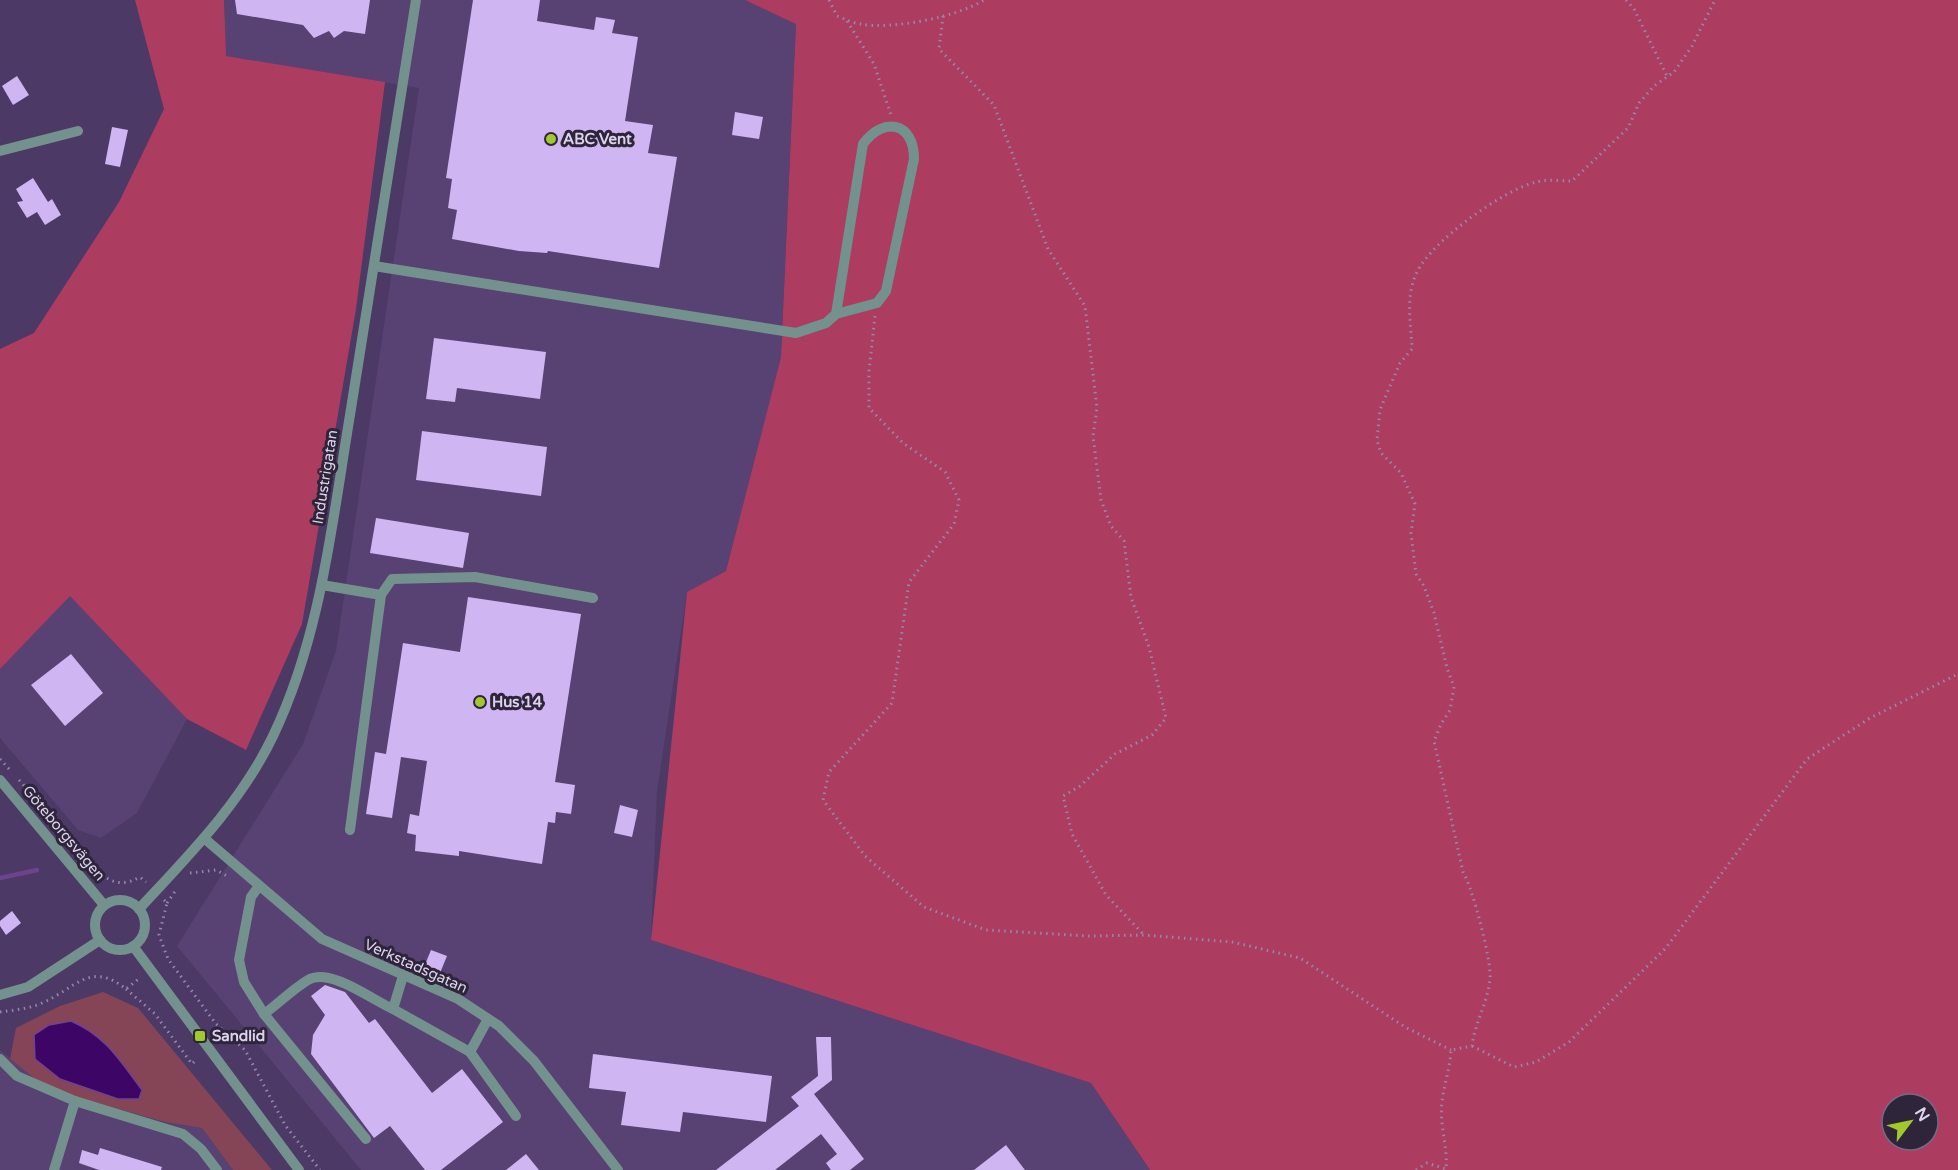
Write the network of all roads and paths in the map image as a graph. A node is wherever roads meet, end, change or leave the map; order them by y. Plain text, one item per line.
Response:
1 (416, 0) edge
2 (829, 0) edge
3 (984, 0) edge
4 (1626, 0) edge
5 (1715, 0) edge
6 (943, 16) junction
7 (846, 19) junction
8 (1667, 76) junction
9 (895, 127) junction
10 (78, 131) dead end
11 (0, 151) edge
12 (374, 266) junction
13 (877, 303) junction
14 (836, 314) junction
15 (322, 585) junction
16 (381, 595) junction
17 (593, 598) dead end
18 (1958, 674) edge
19 (0, 759) edge
20 (0, 780) edge
21 (350, 830) dead end
22 (205, 839) junction
23 (228, 877) dead end
24 (185, 879) dead end
25 (259, 886) junction
26 (179, 887) dead end
27 (154, 890) junction
28 (166, 903) junction
29 (104, 905) junction
30 (139, 909) junction
31 (1144, 935) junction
32 (100, 940) junction
33 (133, 946) junction
34 (168, 958) junction
35 (149, 970) junction
36 (402, 976) junction
37 (126, 989) junction
38 (0, 995) edge
39 (393, 1009) junction
40 (0, 1012) edge
41 (264, 1014) junction
42 (488, 1019) junction
43 (1472, 1046) junction
44 (1451, 1050) junction
45 (470, 1052) junction
46 (0, 1059) edge
47 (196, 1060) dead end
48 (75, 1101) junction
49 (516, 1116) dead end
50 (366, 1139) dead end
51 (54, 1170) edge
52 (217, 1170) edge
53 (299, 1170) edge
54 (320, 1170) edge
55 (618, 1170) edge
56 (1416, 1170) edge

1 - 12 street, Industrigatan
2 - 7 path
3 - 6 path
4 - 8 path
5 - 8 path
6 - 7 path
6 - 31 path
7 - 9 path
8 - 43 path
9 - 13 street
9 - 14 street
10 - 11 street
12 - 14 street
12 - 15 street, Industrigatan
13 - 14 street
13 - 31 path
15 - 16 street
15 - 22 street, Industrigatan
16 - 17 street
16 - 21 street
18 - 43 path
19 - 27 path
20 - 29 street, Göteborgsvägen
22 - 25 street, Verkstadsgatan
22 - 27 street, Industrigatan
23 - 24 path
25 - 36 street, Verkstadsgatan
25 - 41 street
26 - 28 path
27 - 28 path
27 - 30 street, Industrigatan
28 - 34 path
29 - 30 street
29 - 32 street
30 - 33 street
31 - 44 path
32 - 33 street
32 - 38 street
33 - 35 street
34 - 35 path
34 - 54 path
35 - 37 path
35 - 53 street
36 - 39 street
36 - 42 street, Verkstadsgatan
37 - 40 path
37 - 47 path
39 - 41 street
39 - 45 street
41 - 50 street
42 - 45 street
42 - 55 street, Verkstadsgatan
43 - 44 path
44 - 56 path
45 - 49 street
46 - 48 street
48 - 51 street
48 - 52 street

